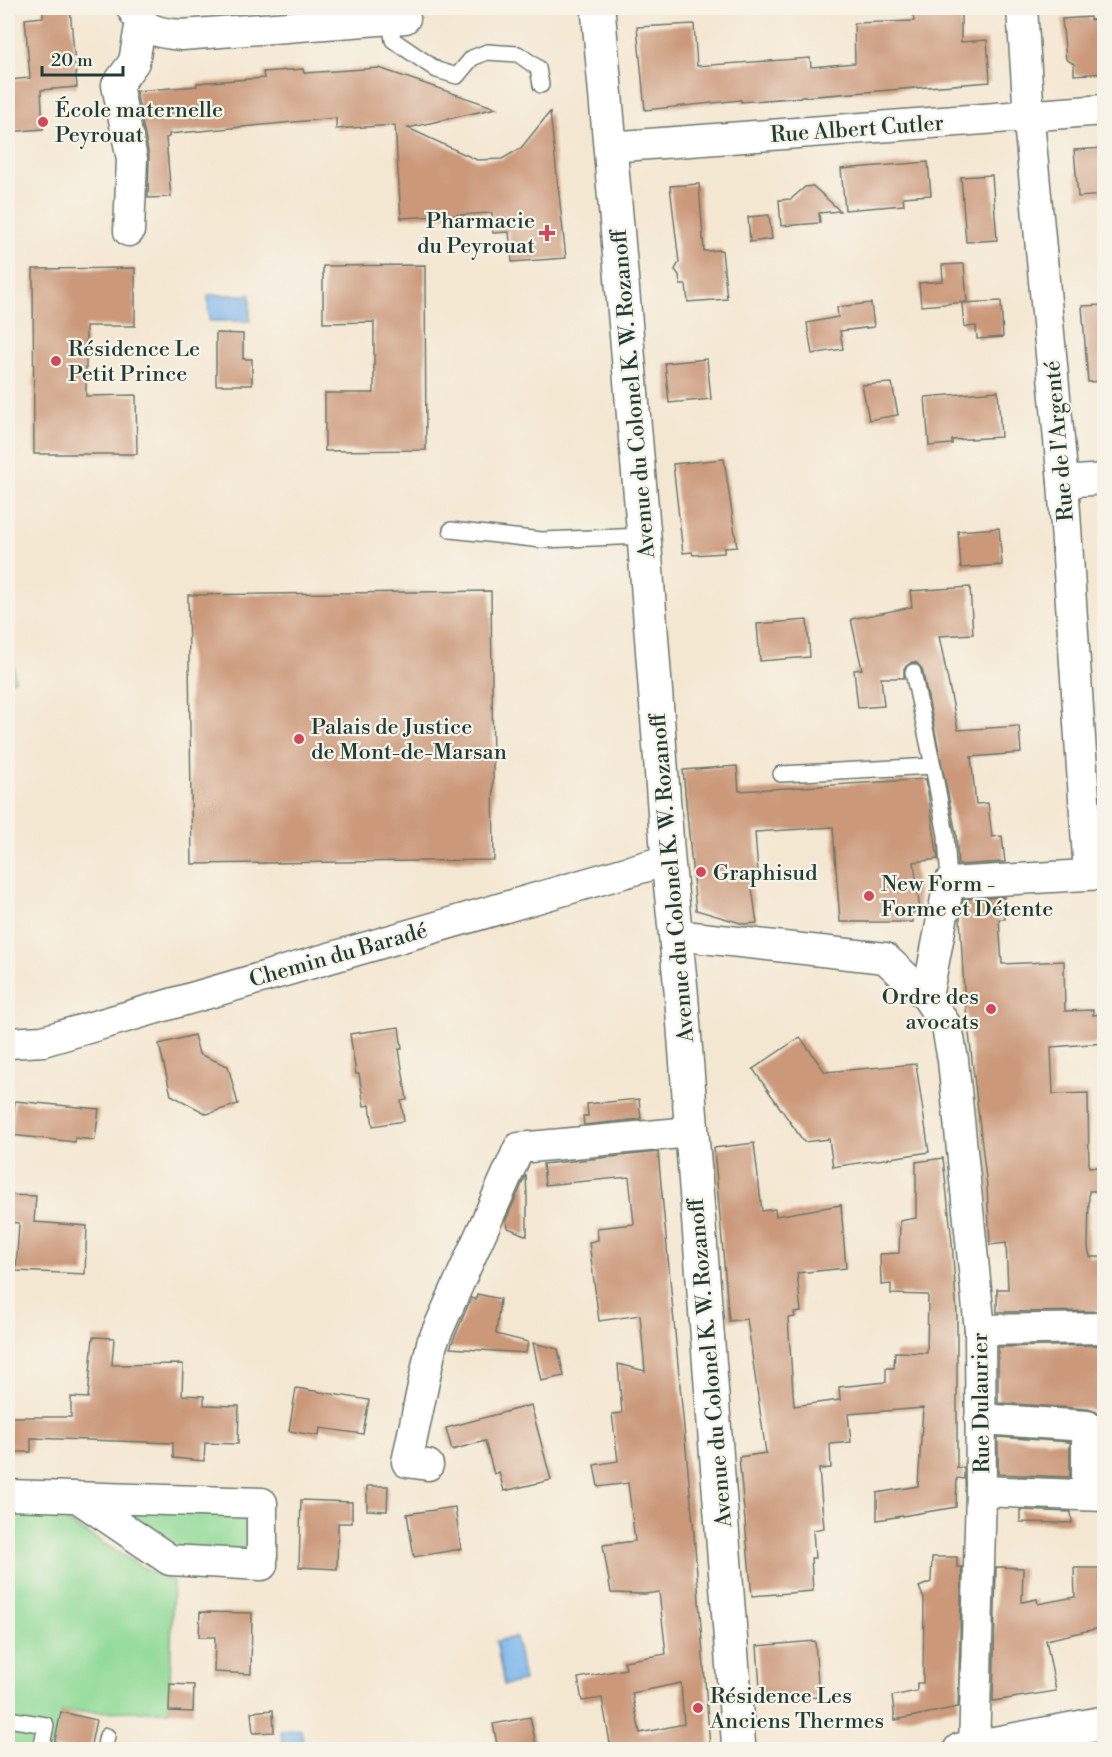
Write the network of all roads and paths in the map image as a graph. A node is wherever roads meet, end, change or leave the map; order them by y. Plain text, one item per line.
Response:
1 (598, 8) edge
2 (1022, 8) edge
3 (136, 14) edge
4 (397, 20) joint
5 (541, 85) dead end
6 (1104, 110) edge
7 (1029, 116) junction
8 (609, 147) junction
9 (129, 231) dead end
10 (1104, 479) edge
11 (1063, 482) junction
12 (451, 530) dead end
13 (644, 536) junction
14 (913, 672) dead end
15 (933, 766) junction
16 (781, 774) dead end
17 (1094, 793) edge
18 (668, 860) junction
19 (1097, 874) edge
20 (949, 883) junction
21 (675, 935) junction
22 (927, 996) junction
23 (8, 1043) edge
24 (691, 1132) junction
25 (1104, 1328) edge
26 (980, 1330) junction
27 (980, 1419) junction
28 (428, 1465) dead end
29 (981, 1491) junction
30 (8, 1495) edge
31 (1096, 1496) edge
32 (77, 1497) junction
33 (8, 1719) edge
34 (1104, 1723) edge
35 (41, 1749) edge
36 (739, 1749) edge
37 (970, 1749) edge

1 - 8 street, Avenue du Colonel K. W. Rozanoff
2 - 7 street, Rue de l'Argenté
3 - 4 street
3 - 9 street
4 - 5 lane
6 - 7 street, Rue Albert Cutler
7 - 8 street, Rue Albert Cutler
7 - 11 street, Rue de l'Argenté
8 - 13 street, Avenue du Colonel K. W. Rozanoff
10 - 11 street
11 - 17 street, Rue de l'Argenté
12 - 13 lane
13 - 18 street, Avenue du Colonel K. W. Rozanoff
14 - 15 lane
15 - 16 lane
15 - 20 lane
17 - 19 street, Rue de l'Argenté
18 - 21 street, Avenue du Colonel K. W. Rozanoff
18 - 23 street, Chemin du Baradé
19 - 20 street
20 - 22 street
21 - 22 street, Rue Dulaurier
21 - 24 street, Avenue du Colonel K. W. Rozanoff
22 - 26 street, Rue Dulaurier
24 - 28 street
24 - 36 street, Avenue du Colonel K. W. Rozanoff
25 - 26 street
26 - 27 street, Rue Dulaurier
27 - 29 street, Rue Dulaurier
27 - 31 street
29 - 31 street
29 - 37 street, Rue Dulaurier
30 - 32 street
32 - 32 street
33 - 35 lane
34 - 37 street

